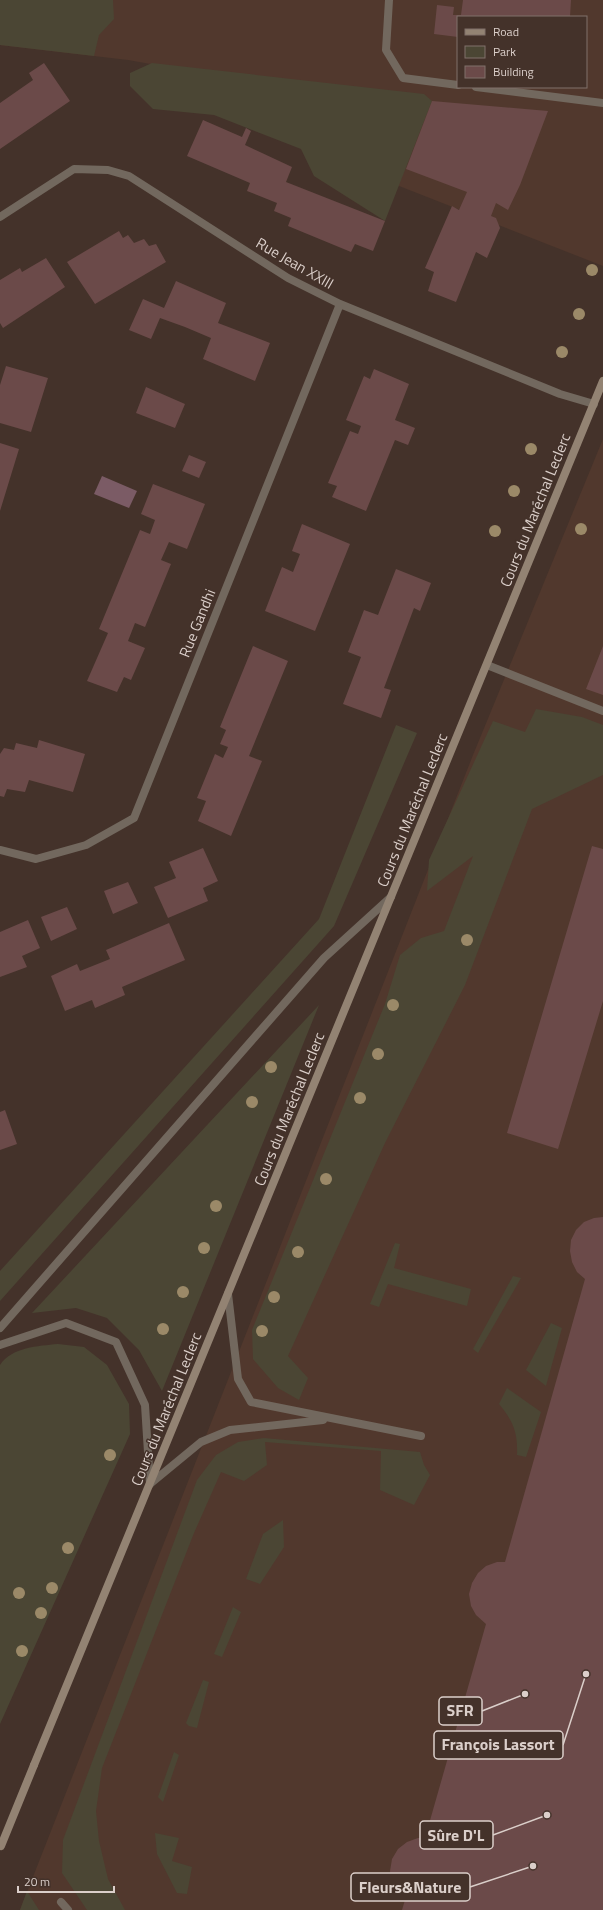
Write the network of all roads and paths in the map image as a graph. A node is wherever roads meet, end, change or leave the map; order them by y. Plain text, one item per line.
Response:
1 (389, 0) edge
2 (457, 85) edge
3 (484, 88) edge
4 (603, 103) edge
5 (0, 217) edge
6 (340, 304) junction
7 (603, 381) edge
8 (594, 404) junction
9 (487, 665) junction
10 (603, 711) edge
11 (0, 850) edge
12 (392, 897) junction
13 (228, 1294) junction
14 (0, 1328) edge
15 (0, 1345) edge
16 (332, 1419) junction
17 (421, 1436) dead end
18 (150, 1484) junction
19 (0, 1846) edge
20 (61, 1902) dead end
21 (68, 1910) edge

1 - 2 street
3 - 4 street
5 - 6 street, Rue Jean XXIII
6 - 8 street, Rue Jean XXIII
6 - 11 street, Rue Gandhi
7 - 8 main road, Cours du Maréchal Leclerc
8 - 9 main road, Cours du Maréchal Leclerc
9 - 10 street
9 - 12 main road, Cours du Maréchal Leclerc
12 - 13 main road, Cours du Maréchal Leclerc
12 - 14 street
13 - 16 street
13 - 18 main road, Cours du Maréchal Leclerc
15 - 18 street
16 - 17 street
16 - 18 street
18 - 19 main road, Cours du Maréchal Leclerc, bridge
20 - 21 street

